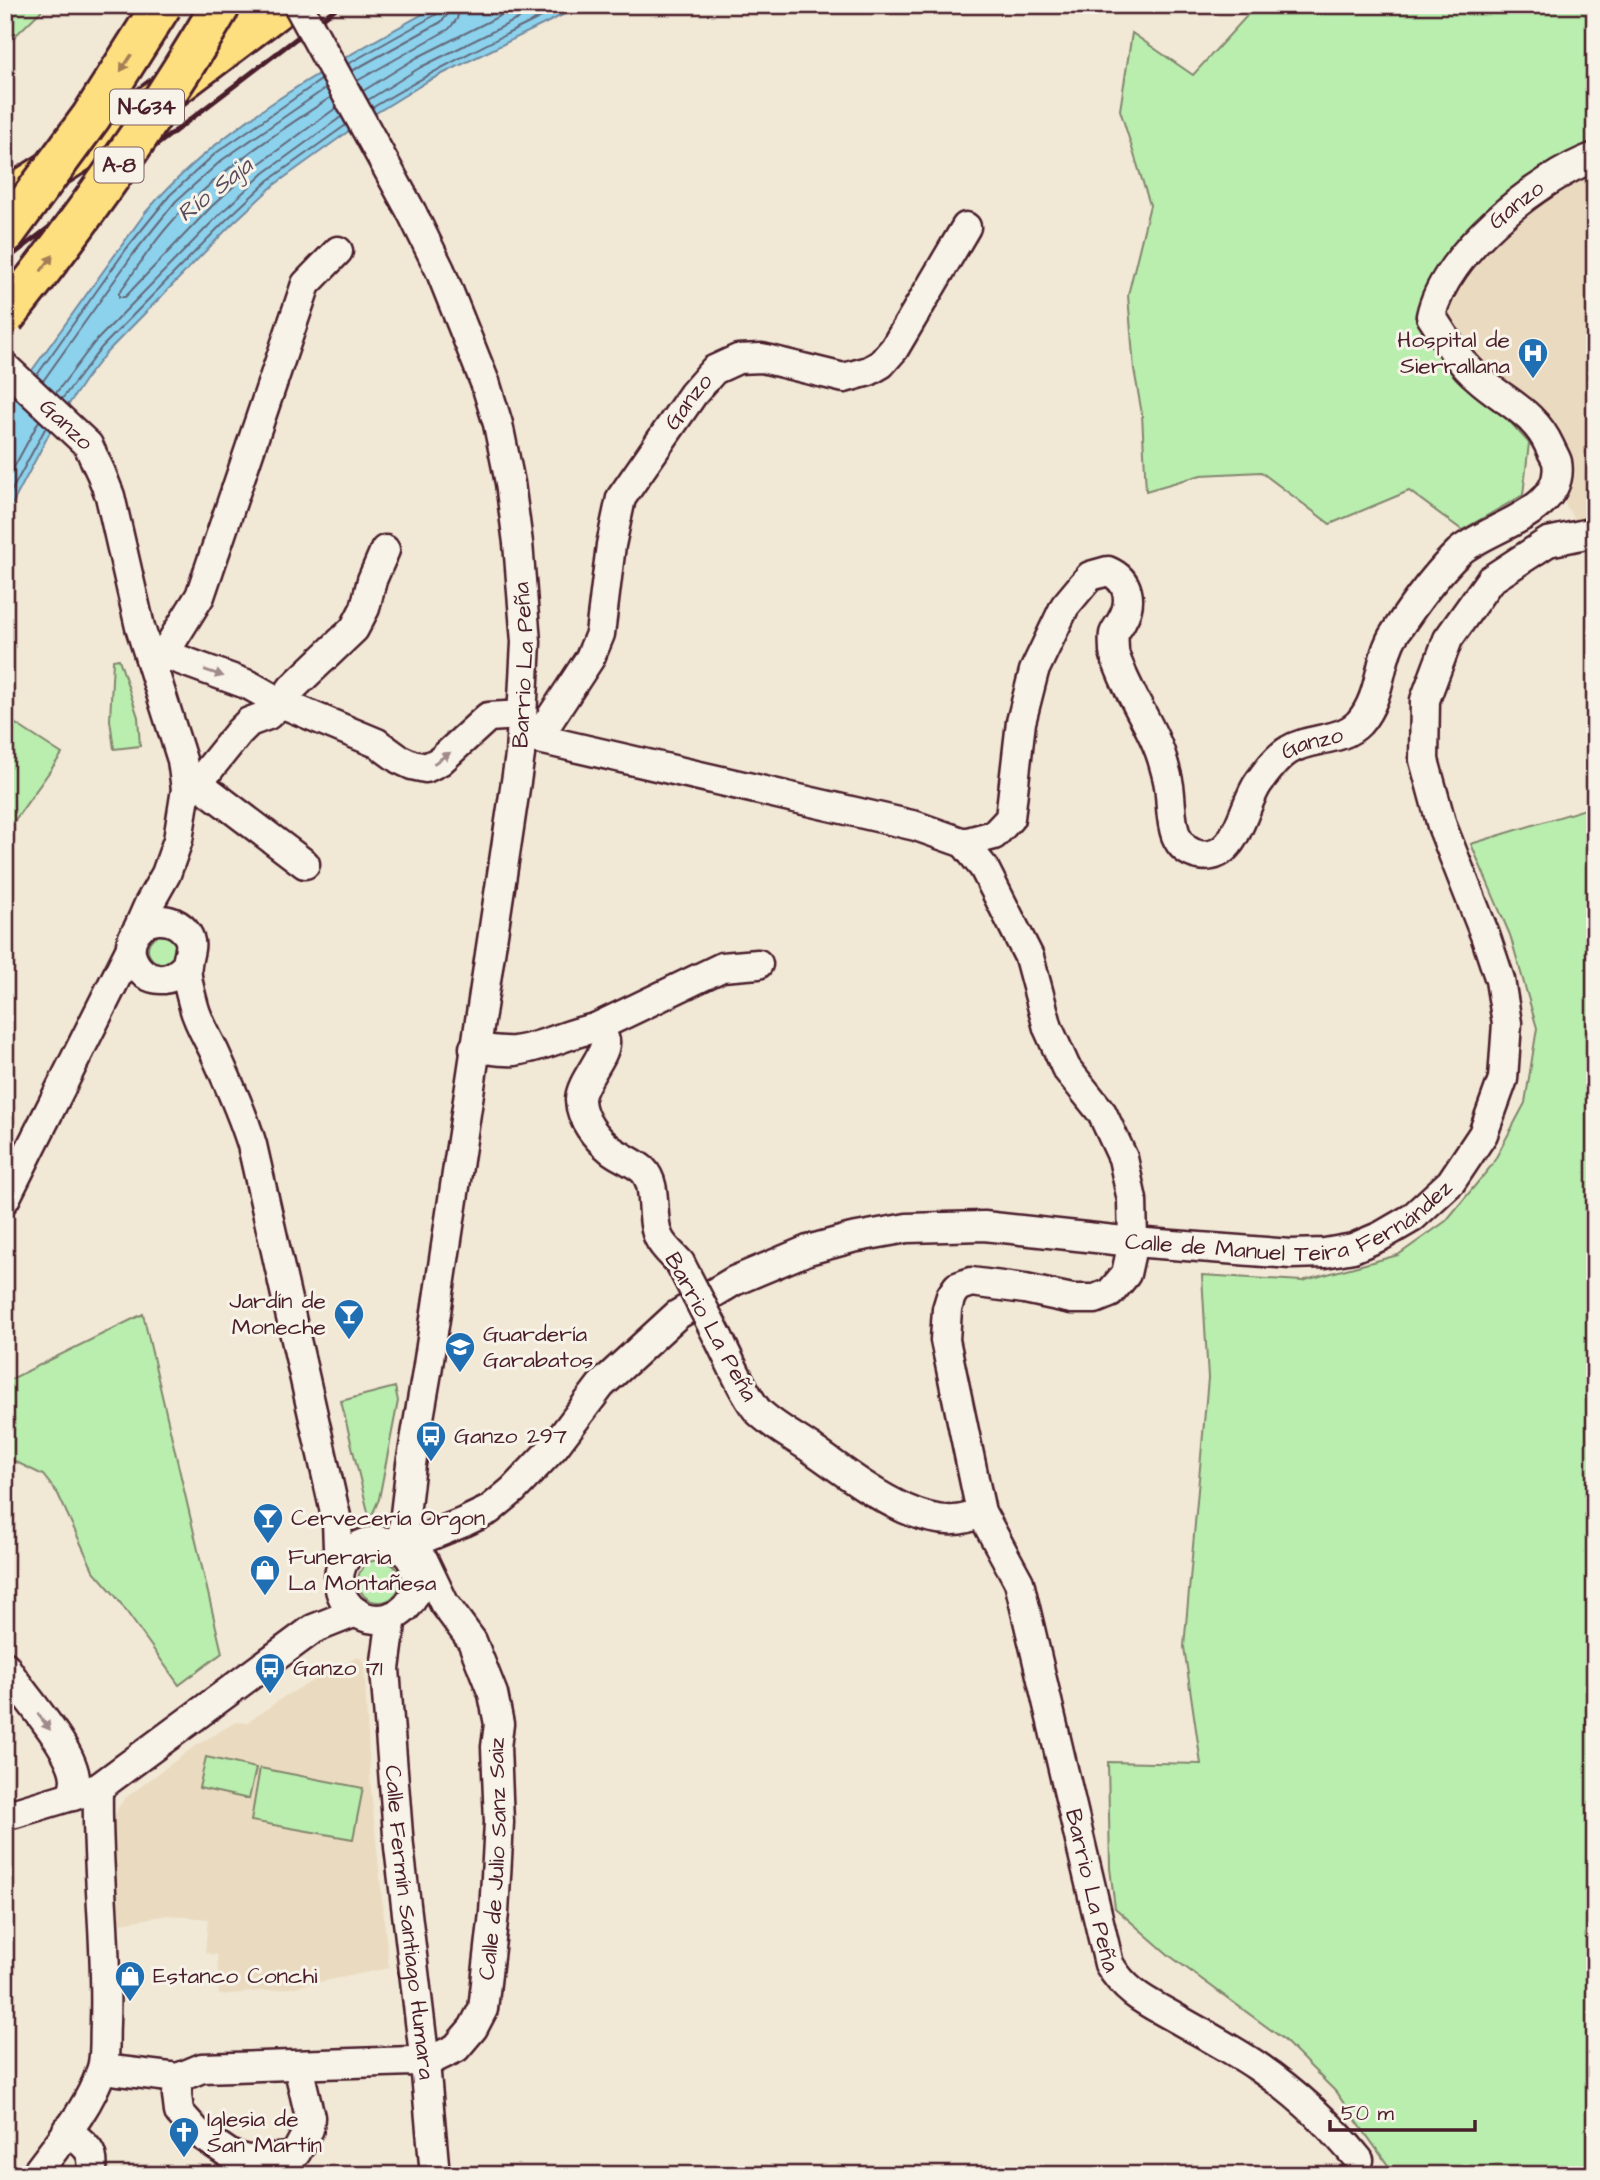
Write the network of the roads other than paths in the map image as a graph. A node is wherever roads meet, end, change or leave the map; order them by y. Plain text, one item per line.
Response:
1 (162, 5) edge
2 (221, 5) edge
3 (282, 5) edge
4 (298, 5) edge
5 (1595, 157) edge
6 (5, 200) edge
7 (966, 227) dead end
8 (5, 234) edge
9 (338, 251) dead end
10 (5, 317) edge
11 (5, 367) edge
12 (1595, 532) edge
13 (385, 550) dead end
14 (157, 656) junction
15 (281, 703) junction
16 (527, 730) junction
17 (192, 786) junction
18 (964, 843) junction
19 (305, 864) dead end
20 (166, 874) junction
21 (177, 924) junction
22 (134, 939) junction
23 (758, 964) dead end
24 (167, 974) junction
25 (108, 992) junction
26 (596, 1028) junction
27 (474, 1048) junction
28 (14, 1162) edge
29 (5, 1199) edge
30 (1133, 1242) junction
31 (411, 1464) junction
32 (408, 1500) junction
33 (981, 1512) junction
34 (454, 1526) junction
35 (390, 1553) junction
36 (364, 1610) junction
37 (5, 1666) edge
38 (74, 1795) junction
39 (5, 1814) edge
40 (97, 1829) junction
41 (425, 2063) junction
42 (298, 2066) junction
43 (103, 2069) junction
44 (178, 2078) junction
45 (67, 2130) junction
46 (1359, 2160) dead end
47 (35, 2175) edge
48 (92, 2175) edge
49 (435, 2175) edge

1 -> 8 highway, A-8, bridge
10 -> 2 highway, A-8, bridge
3 - 6 highway, N-634
4 - 16 street, Barrio La Peña, bridge
5 - 18 street, Ganzo
7 - 16 street, Ganzo
9 - 14 street
11 - 14 street, Ganzo
12 - 30 street, Calle de Manuel Teira Fernández
13 - 15 street
14 -> 15 street
14 - 17 street, Ganzo
15 -> 16 street
15 - 17 street
16 - 18 street
16 - 27 street, Barrio La Peña
17 - 19 street
17 - 20 street
18 - 30 street
20 - 21 street
20 - 22 street
21 - 22 street
21 - 24 street
22 - 24 street
22 - 25 street
23 - 26 street
24 - 25 street
24 - 35 street
25 - 28 street
26 - 27 street
26 - 33 street, Barrio La Peña, bridge
27 - 31 street, Barrio La Peña
28 - 29 street
30 - 33 street, Barrio La Peña
30 - 34 street, Calle de Manuel Teira Fernández
31 - 32 street, Barrio La Peña
31 - 35 street, Barrio La Peña
32 - 34 street
32 - 35 street, Barrio La Peña
33 - 46 street, Barrio La Peña
34 - 35 street, Calle de Manuel Teira Fernández
35 - 36 street
35 - 36 street
35 - 41 street, Calle de Julio Sanz Saiz
36 - 38 street
36 - 41 street, Calle Fermín Santiago Humara
37 -> 38 street
38 - 39 street
38 - 40 street
38 - 40 street
40 - 43 street
41 - 42 street
41 - 49 street, Calle Fermín Santiago Humara
42 - 44 street
42 - 44 street
43 - 44 street
43 - 45 street
45 - 47 street
45 - 48 street

